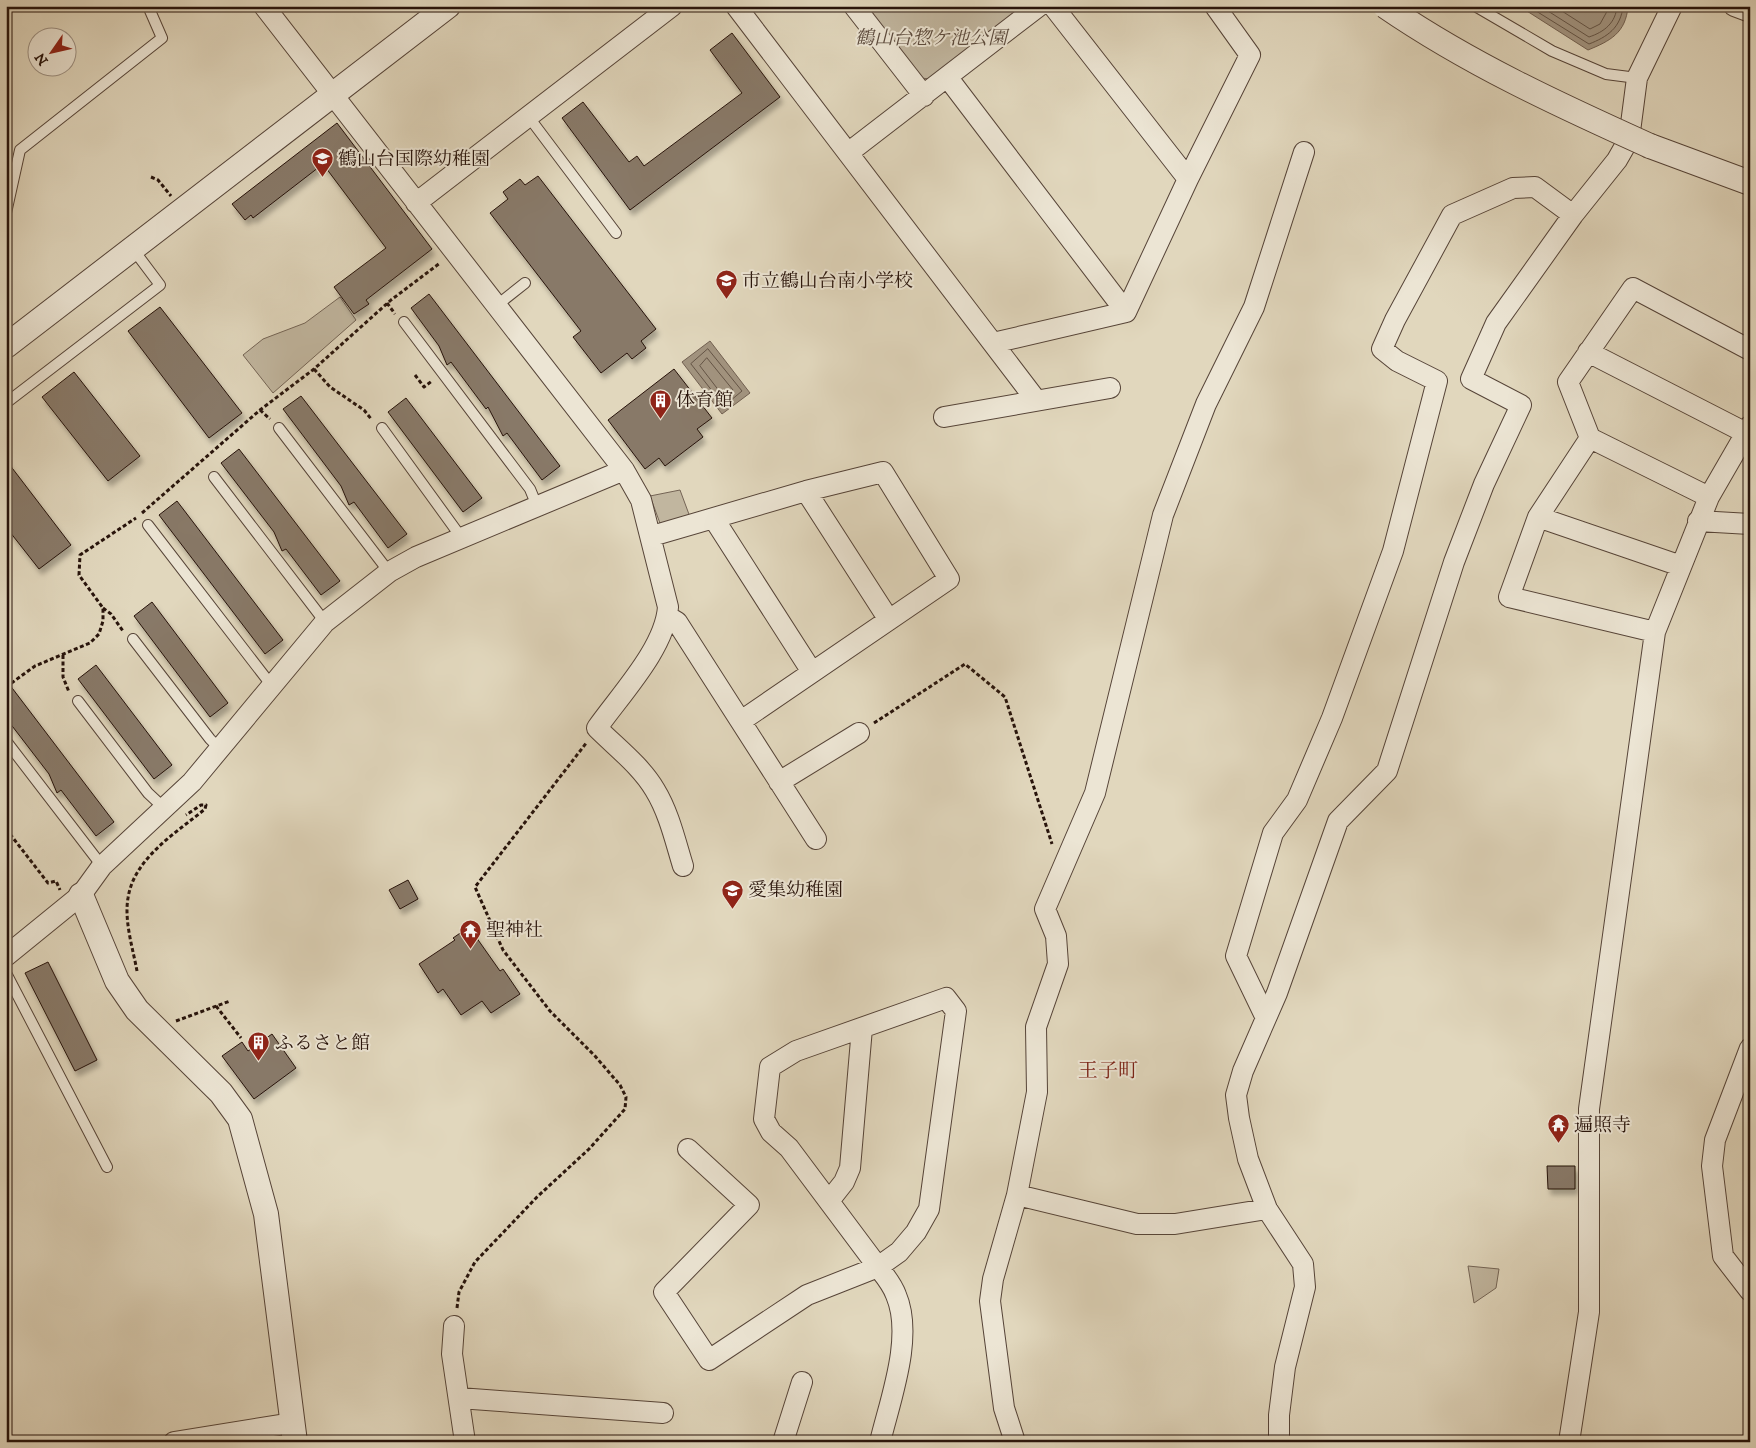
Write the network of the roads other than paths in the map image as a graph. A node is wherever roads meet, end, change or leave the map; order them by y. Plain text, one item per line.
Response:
1 (148, 6) edge
2 (264, 6) edge
3 (448, 6) edge
4 (672, 6) edge
5 (736, 6) edge
6 (854, 6) edge
7 (1039, 6) edge
8 (1053, 6) edge
9 (1215, 6) edge
10 (1386, 6) edge
11 (1475, 6) edge
12 (1672, 6) edge
13 (1734, 6) edge
14 (1750, 12) edge
15 (948, 78) junction
16 (1637, 78) junction
17 (333, 95) junction
18 (924, 96) junction
19 (528, 116) junction
20 (1304, 152) dead end
21 (848, 153) junction
22 (1188, 179) junction
23 (1750, 183) edge
24 (416, 203) junction
25 (6, 213) edge
26 (1573, 215) junction
27 (616, 232) dead end
28 (133, 249) junction
29 (525, 283) dead end
30 (496, 306) junction
31 (1126, 312) junction
32 (404, 322) dead end
33 (993, 343) junction
34 (6, 346) edge
35 (1750, 350) edge
36 (1588, 352) junction
37 (1110, 388) dead end
38 (1036, 400) junction
39 (6, 404) edge
40 (944, 416) dead end
41 (279, 428) dead end
42 (382, 428) road end
43 (1590, 438) junction
44 (1746, 439) edge
45 (624, 470) junction
46 (214, 477) dead end
47 (806, 491) junction
48 (1709, 497) junction
49 (537, 506) junction
50 (1538, 516) junction
51 (714, 519) junction
52 (1698, 521) junction
53 (1750, 524) edge
54 (148, 525) dead end
55 (652, 536) junction
56 (461, 537) junction
57 (1681, 566) junction
58 (389, 572) junction
59 (667, 616) junction
60 (889, 620) junction
61 (325, 622) junction
62 (1655, 632) junction
63 (133, 639) road end
64 (812, 672) junction
65 (272, 686) junction
66 (78, 701) road end
67 (741, 721) junction
68 (859, 733) road end
69 (6, 741) edge
70 (220, 749) junction
71 (779, 782) junction
72 (172, 814) junction
73 (816, 839) dead end
74 (102, 866) junction
75 (683, 866) dead end
76 (72, 895) junction
77 (6, 956) edge
78 (6, 973) edge
79 (1265, 1016) junction
80 (862, 1028) junction
81 (1750, 1048) edge
82 (688, 1149) dead end
83 (107, 1167) dead end
84 (1017, 1195) junction
85 (829, 1201) junction
86 (1268, 1210) junction
87 (878, 1267) junction
88 (1750, 1291) edge
89 (454, 1326) road end
90 (802, 1382) dead end
91 (459, 1398) junction
92 (663, 1413) dead end
93 (294, 1432) edge
94 (786, 1440) edge
95 (183, 1441) edge
96 (466, 1442) edge
97 (880, 1442) edge
98 (1015, 1442) edge
99 (1279, 1442) edge
100 (1569, 1442) edge

1 - 25 lane
2 - 17 street
3 - 17 street
4 - 19 street
5 - 21 street
6 - 18 street
7 - 15 street
8 - 22 street
9 - 22 street
10 - 23 street, bridge
11 - 16 lane
12 - 16 street
13 - 14 street
15 - 18 street
15 - 31 street
16 - 26 street
17 - 24 street
17 - 28 street
18 - 21 street
19 - 24 street
19 - 27 lane
20 - 84 street
21 - 33 street
22 - 31 street
24 - 30 street
26 - 79 street
26 - 79 street
28 - 34 street
28 - 39 lane
29 - 30 lane
30 - 45 street
31 - 33 street
32 - 49 lane
33 - 38 street
35 - 36 street
36 - 43 street
36 - 44 street
37 - 38 street
38 - 40 street
41 - 58 lane
42 - 56 lane
43 - 48 street
43 - 50 street
44 - 48 street
45 - 49 street
45 - 55 street
46 - 61 lane
47 - 51 street
47 - 60 street
47 - 60 street
48 - 52 street
49 - 56 street
50 - 57 street
50 - 62 street
51 - 55 street
51 - 64 street
52 - 53 street
52 - 57 street
54 - 65 lane
55 - 59 street
56 - 58 street
57 - 62 street
58 - 61 street
59 - 67 street
59 - 75 street
60 - 64 street
61 - 65 street
62 - 100 street
63 - 70 lane
64 - 67 street
65 - 70 street
66 - 72 lane
67 - 71 street
68 - 71 street
69 - 74 lane
70 - 72 street
71 - 73 street
72 - 74 street
74 - 76 street
76 - 77 street
76 - 93 street
78 - 83 lane
79 - 86 street
80 - 85 street
80 - 85 street
80 - 87 street
81 - 88 street
82 - 87 street
84 - 86 street
84 - 98 street
85 - 87 street
86 - 99 street
87 - 97 street
89 - 91 street
90 - 94 street
91 - 92 street
91 - 96 street
93 - 95 street

